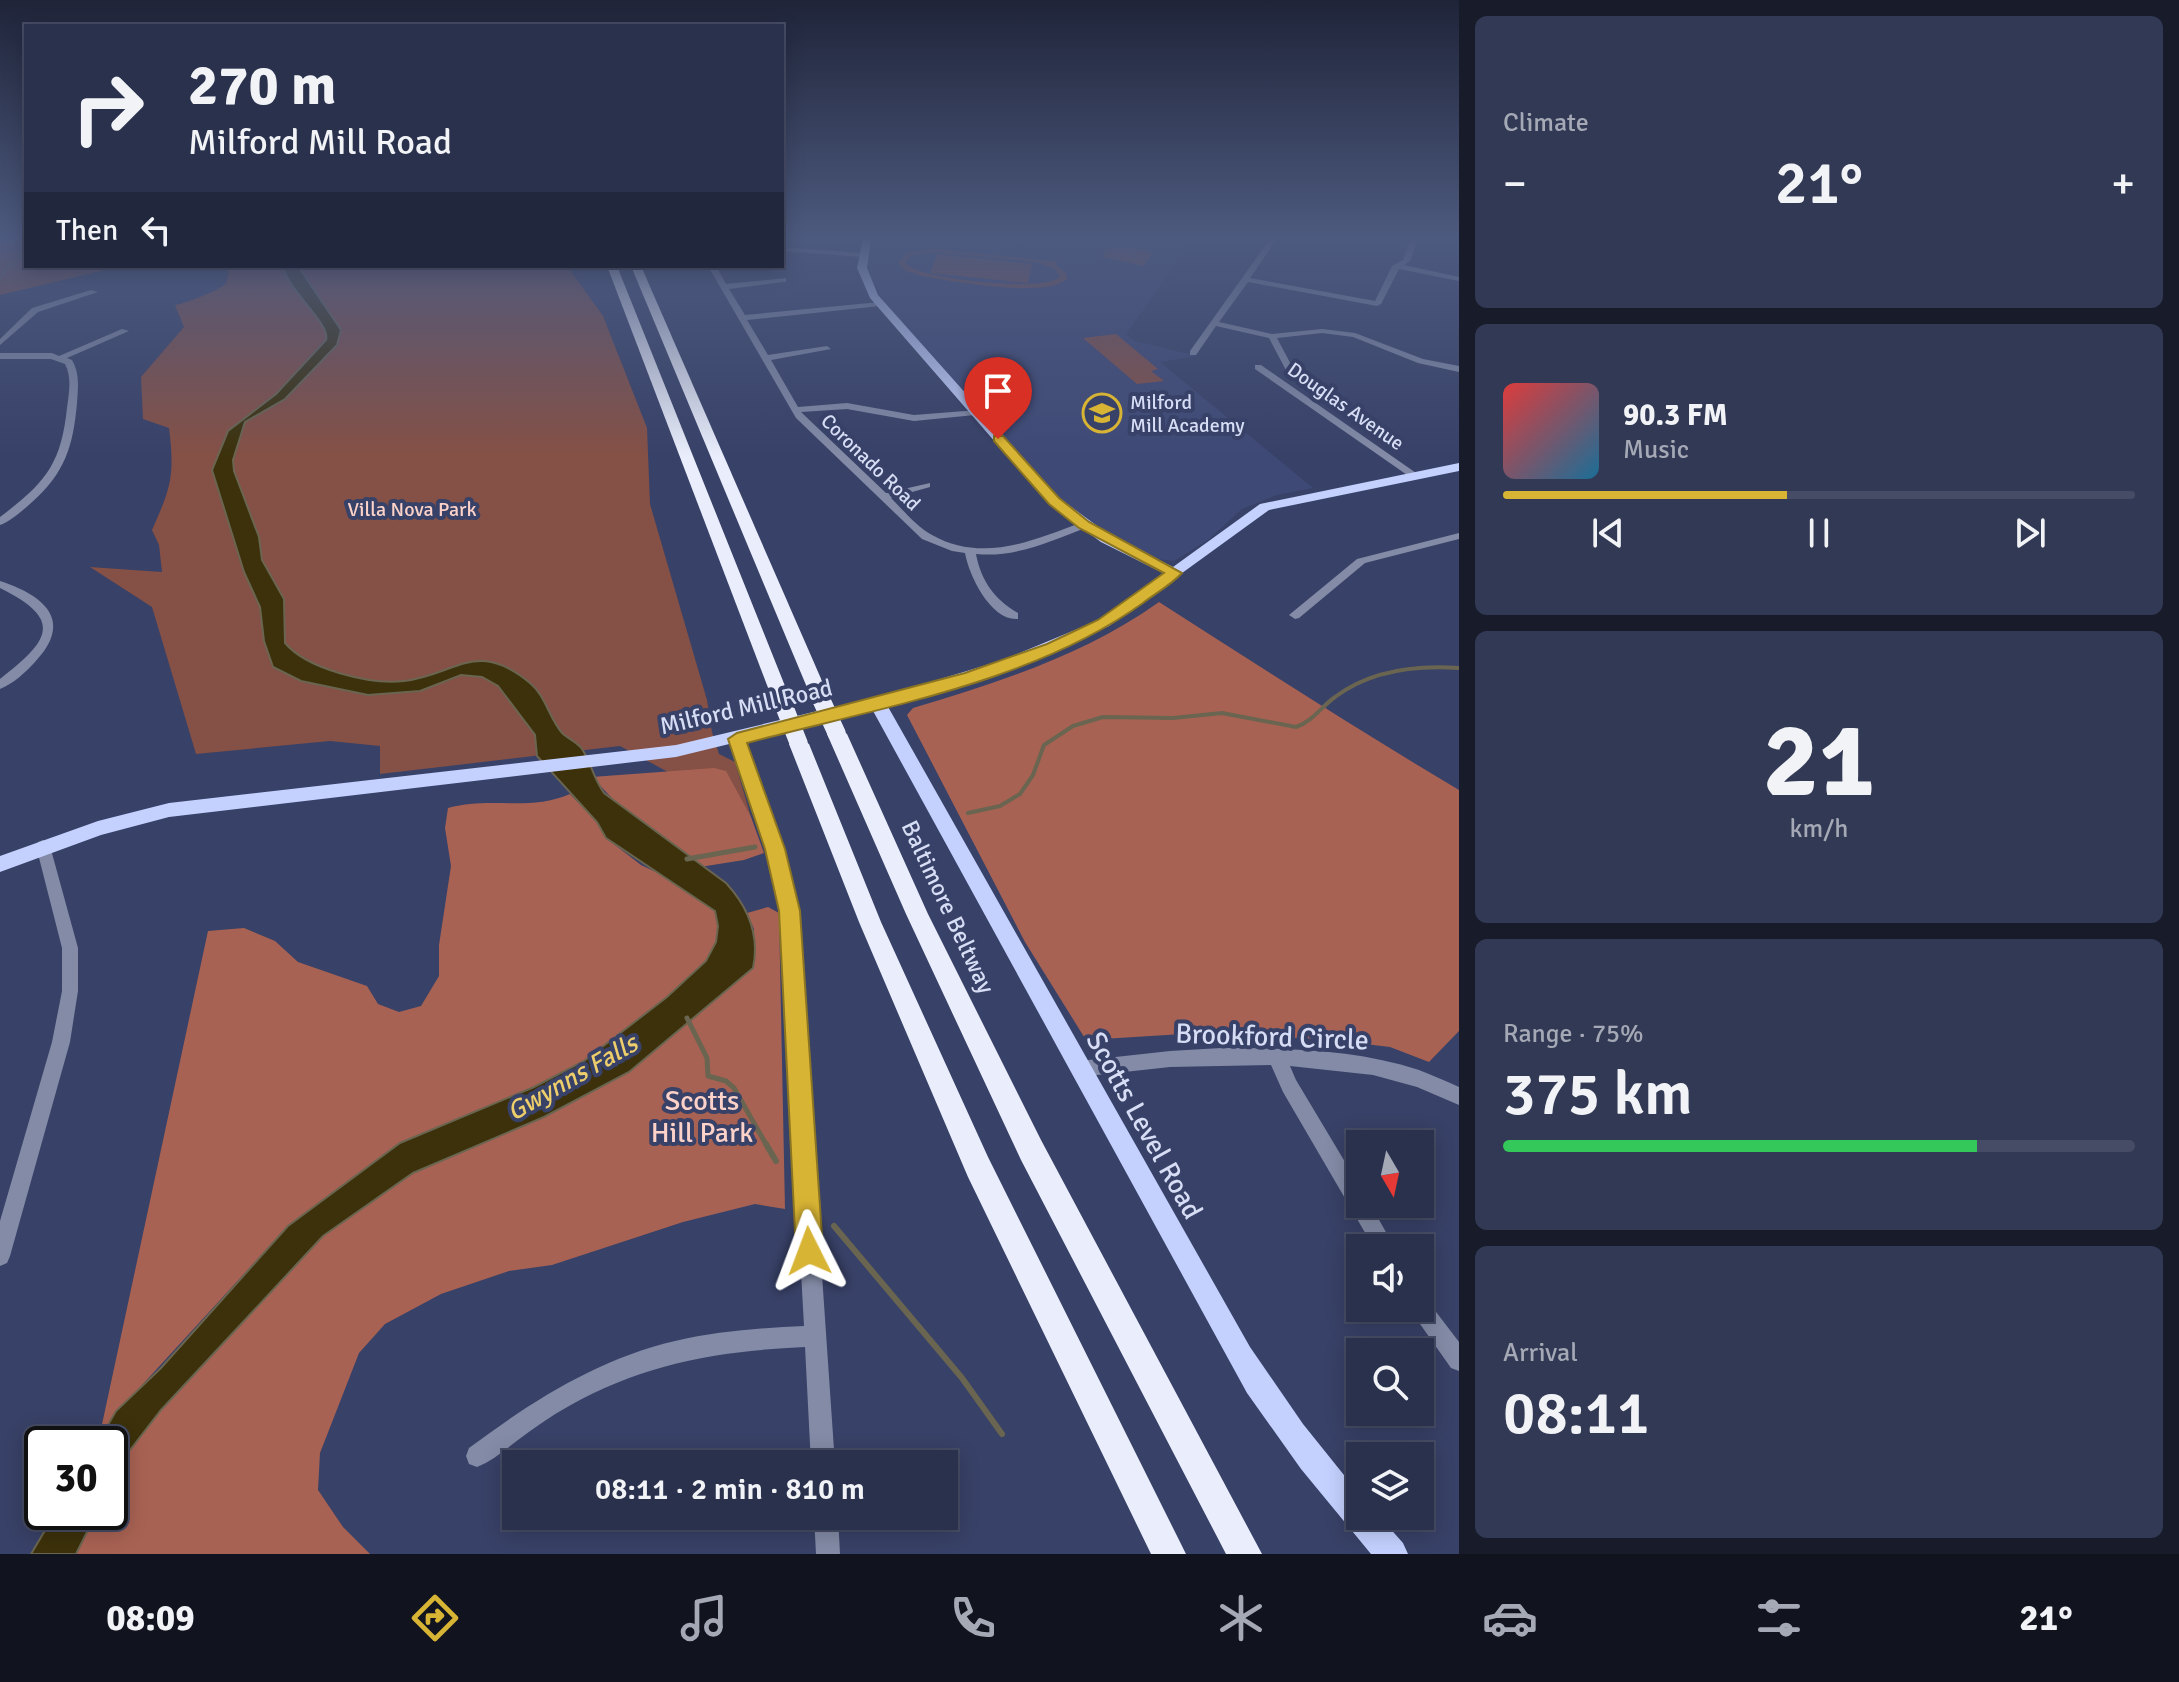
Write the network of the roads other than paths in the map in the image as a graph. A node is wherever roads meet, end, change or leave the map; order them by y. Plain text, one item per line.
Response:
1 (33, 312) edge
2 (623, 312) edge
3 (630, 312) edge
4 (655, 312) edge
5 (738, 312) edge
6 (806, 312) edge
7 (887, 312) edge
8 (1223, 312) edge
9 (742, 318) junction
10 (1215, 323) junction
11 (125, 331) dead end
12 (1272, 336) junction
13 (0, 343) edge
14 (827, 349) dead end
15 (1193, 353) dead end
16 (0, 356) edge
17 (61, 358) junction
18 (765, 358) junction
19 (1258, 367) dead end
20 (1459, 369) edge
21 (653, 372) junction
22 (1292, 374) dead end
23 (795, 410) junction
24 (975, 412) junction
25 (1459, 467) edge
26 (1414, 475) junction
27 (926, 485) dead end
28 (882, 497) junction
29 (0, 522) edge
30 (1084, 525) junction
31 (1459, 536) edge
32 (970, 552) junction
33 (1174, 573) junction
34 (0, 584) edge
35 (1295, 615) dead end
36 (1014, 616) dead end
37 (0, 685) edge
38 (877, 703) junction
39 (737, 739) junction
40 (43, 846) junction
41 (0, 864) edge
42 (1278, 1059) junction
43 (1079, 1069) junction
44 (1459, 1096) edge
45 (1377, 1234) edge
46 (0, 1256) edge
47 (1431, 1322) edge
48 (815, 1336) junction
49 (1459, 1360) edge
50 (822, 1450) edge
51 (477, 1456) dead end
52 (827, 1530) edge
53 (828, 1554) edge
54 (1169, 1554) edge
55 (1245, 1554) edge
56 (1392, 1554) edge

1 - 13 street
2 - 21 highway
3 - 21 highway
4 - 55 highway, Baltimore Beltway, bridge
5 - 9 street, Coronado Road
6 - 9 street
7 - 24 main road
8 - 10 street
9 - 18 street, Coronado Road
10 - 12 street
10 - 15 street
11 - 17 street
12 - 20 street
12 - 22 street
14 - 18 street
16 - 17 street
17 - 29 street
18 - 23 street, Coronado Road
19 - 26 street, Douglas Avenue
21 - 54 highway, bridge
23 - 24 street
23 - 28 street, Coronado Road
24 - 30 main road
25 - 26 main road, Milford Mill Road
26 - 33 main road, Milford Mill Road
27 - 28 street
28 - 32 street, Coronado Road
30 - 32 street, Coronado Road
30 - 33 main road
31 - 35 street
32 - 36 street
33 - 38 main road, Milford Mill Road
34 - 37 street
38 - 39 main road, Milford Mill Road
38 - 43 main road, Scotts Level Road
39 - 40 main road, Milford Mill Road
39 - 48 street
40 - 41 main road, Milford Mill Road
40 - 46 street
42 - 43 street, Brookford Circle
42 - 44 street, Brookford Circle
42 - 45 street
43 - 56 main road, Scotts Level Road
47 - 49 street
48 - 50 street
48 - 51 street
52 - 53 street

